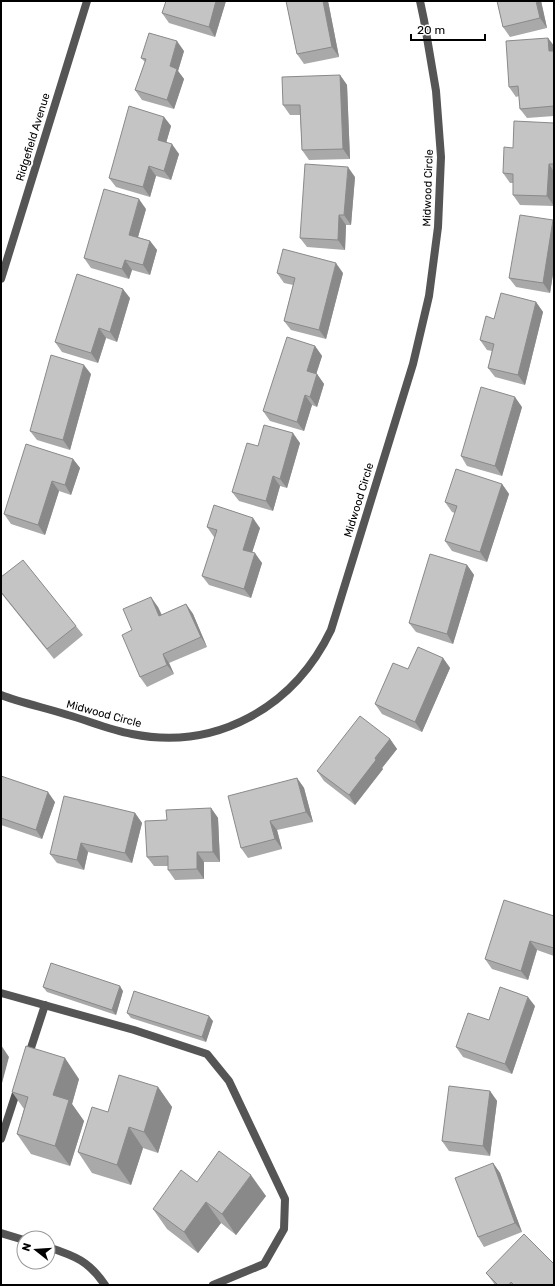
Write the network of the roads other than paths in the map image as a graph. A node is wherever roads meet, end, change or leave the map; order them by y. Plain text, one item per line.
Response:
1 (87, 1) edge
2 (420, 1) edge
3 (1, 279) edge
4 (1, 695) edge
5 (1, 993) edge
6 (45, 1005) junction
7 (25, 1065) edge
8 (20, 1080) edge
9 (1, 1139) edge
10 (1, 1233) edge
11 (16, 1238) edge
12 (56, 1250) edge
13 (105, 1285) edge
14 (213, 1285) edge

1 - 3 street, Ridgefield Avenue
2 - 4 street, Midwood Circle
5 - 6 street
6 - 7 street
6 - 14 street
8 - 9 street
10 - 11 street
12 - 13 street

